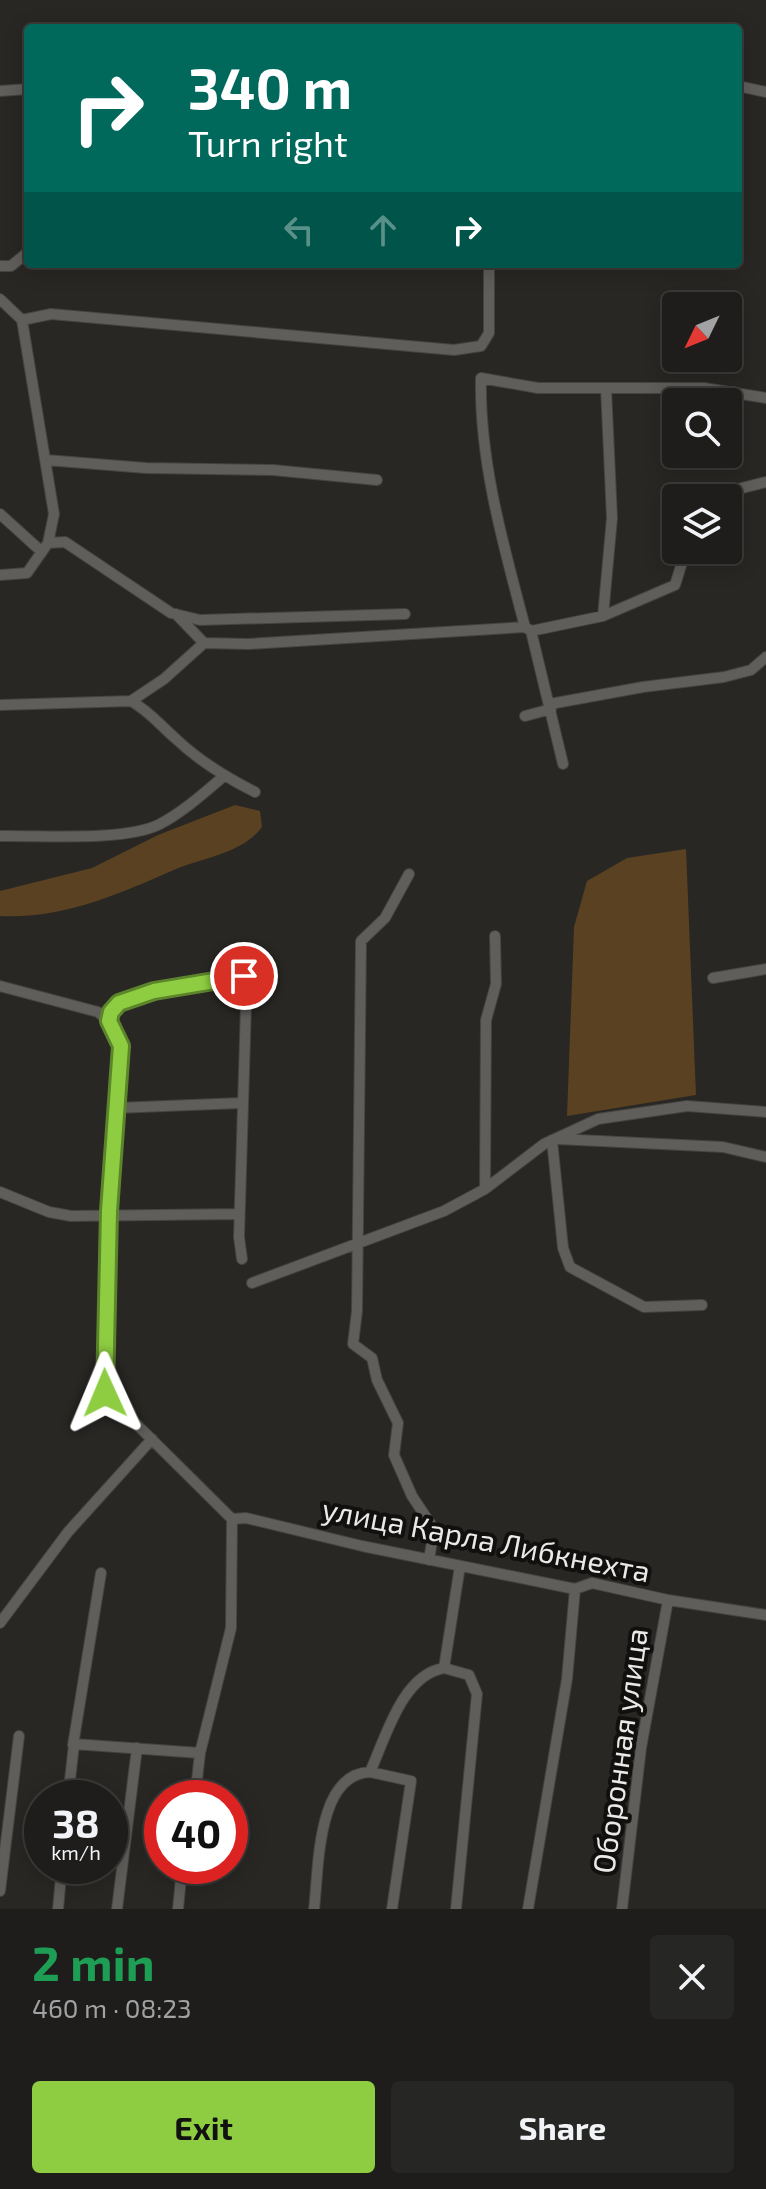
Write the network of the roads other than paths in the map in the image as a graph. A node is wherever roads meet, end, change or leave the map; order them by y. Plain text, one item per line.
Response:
1 (742, 87) edge
2 (24, 89) edge
3 (0, 91) edge
4 (766, 92) edge
5 (24, 255) edge
6 (0, 266) edge
7 (489, 268) edge
8 (0, 299) edge
9 (22, 320) junction
10 (606, 388) junction
11 (766, 398) edge
12 (46, 460) junction
13 (377, 480) dead end
14 (766, 482) edge
15 (742, 488) edge
16 (0, 514) edge
17 (45, 548) junction
18 (682, 564) edge
19 (0, 575) edge
20 (176, 614) junction
21 (405, 614) dead end
22 (603, 616) junction
23 (528, 629) junction
24 (204, 643) junction
25 (766, 657) edge
26 (131, 701) junction
27 (0, 705) edge
28 (551, 707) junction
29 (525, 716) dead end
30 (563, 764) dead end
31 (224, 776) junction
32 (255, 792) dead end
33 (0, 836) edge
34 (409, 874) dead end
35 (495, 936) dead end
36 (766, 969) edge
37 (713, 978) dead end
38 (0, 986) edge
39 (109, 1021) junction
40 (241, 1103) junction
41 (116, 1108) junction
42 (766, 1112) edge
43 (554, 1140) junction
44 (766, 1157) edge
45 (485, 1189) junction
46 (0, 1192) edge
47 (109, 1213) junction
48 (239, 1214) junction
49 (358, 1244) junction
50 (242, 1259) dead end
51 (252, 1283) dead end
52 (702, 1305) dead end
53 (152, 1439) junction
54 (232, 1519) junction
55 (429, 1560) junction
56 (460, 1566) junction
57 (101, 1573) dead end
58 (575, 1589) junction
59 (668, 1600) junction
60 (766, 1615) edge
61 (0, 1623) edge
62 (444, 1668) junction
63 (19, 1736) dead end
64 (73, 1744) junction
65 (137, 1748) junction
66 (200, 1753) junction
67 (370, 1772) junction
68 (70, 1780) edge
69 (197, 1780) edge
70 (60, 1884) edge
71 (180, 1884) edge
72 (0, 1891) edge
73 (58, 1909) edge
74 (117, 1909) edge
75 (178, 1909) edge
76 (314, 1909) edge
77 (392, 1909) edge
78 (456, 1909) edge
79 (528, 1909) edge
80 (622, 1909) edge

1 - 4 street
2 - 3 street
5 - 6 street
7 - 9 street
8 - 9 street
9 - 12 street
10 - 11 street
10 - 22 street
10 - 23 street
12 - 13 street
12 - 17 street
14 - 15 street
16 - 17 street
17 - 19 street
17 - 20 street
18 - 22 street
20 - 21 street
20 - 24 street
22 - 23 street
23 - 24 street
23 - 28 street
24 - 26 street
25 - 28 street
26 - 27 street
26 - 31 street
28 - 29 street
28 - 30 street
31 - 32 street
31 - 33 street
34 - 49 street
35 - 45 street
36 - 37 street
38 - 39 street
39 - 40 street
39 - 41 street
40 - 41 street
40 - 48 street
41 - 47 street
42 - 43 street
43 - 44 street
43 - 45 street
43 - 52 street
45 - 49 street
46 - 47 street
47 - 48 street
47 - 53 street
48 - 50 street
49 - 51 street
49 - 55 street
53 - 54 street
53 - 61 street
54 - 55 street, улица Карла Либкнехта
54 - 66 street
55 - 56 street, улица Карла Либкнехта
56 - 58 street, улица Карла Либкнехта
56 - 62 street
57 - 64 street
58 - 59 street, улица Карла Либкнехта
58 - 79 street
59 - 60 street, улица Карла Либкнехта
59 - 80 street, Оборонная улица
62 - 67 street
62 - 78 street
63 - 72 street
64 - 65 street
64 - 68 street
65 - 66 street
65 - 74 street
66 - 69 street
67 - 76 street
67 - 77 street
70 - 73 street
71 - 75 street

